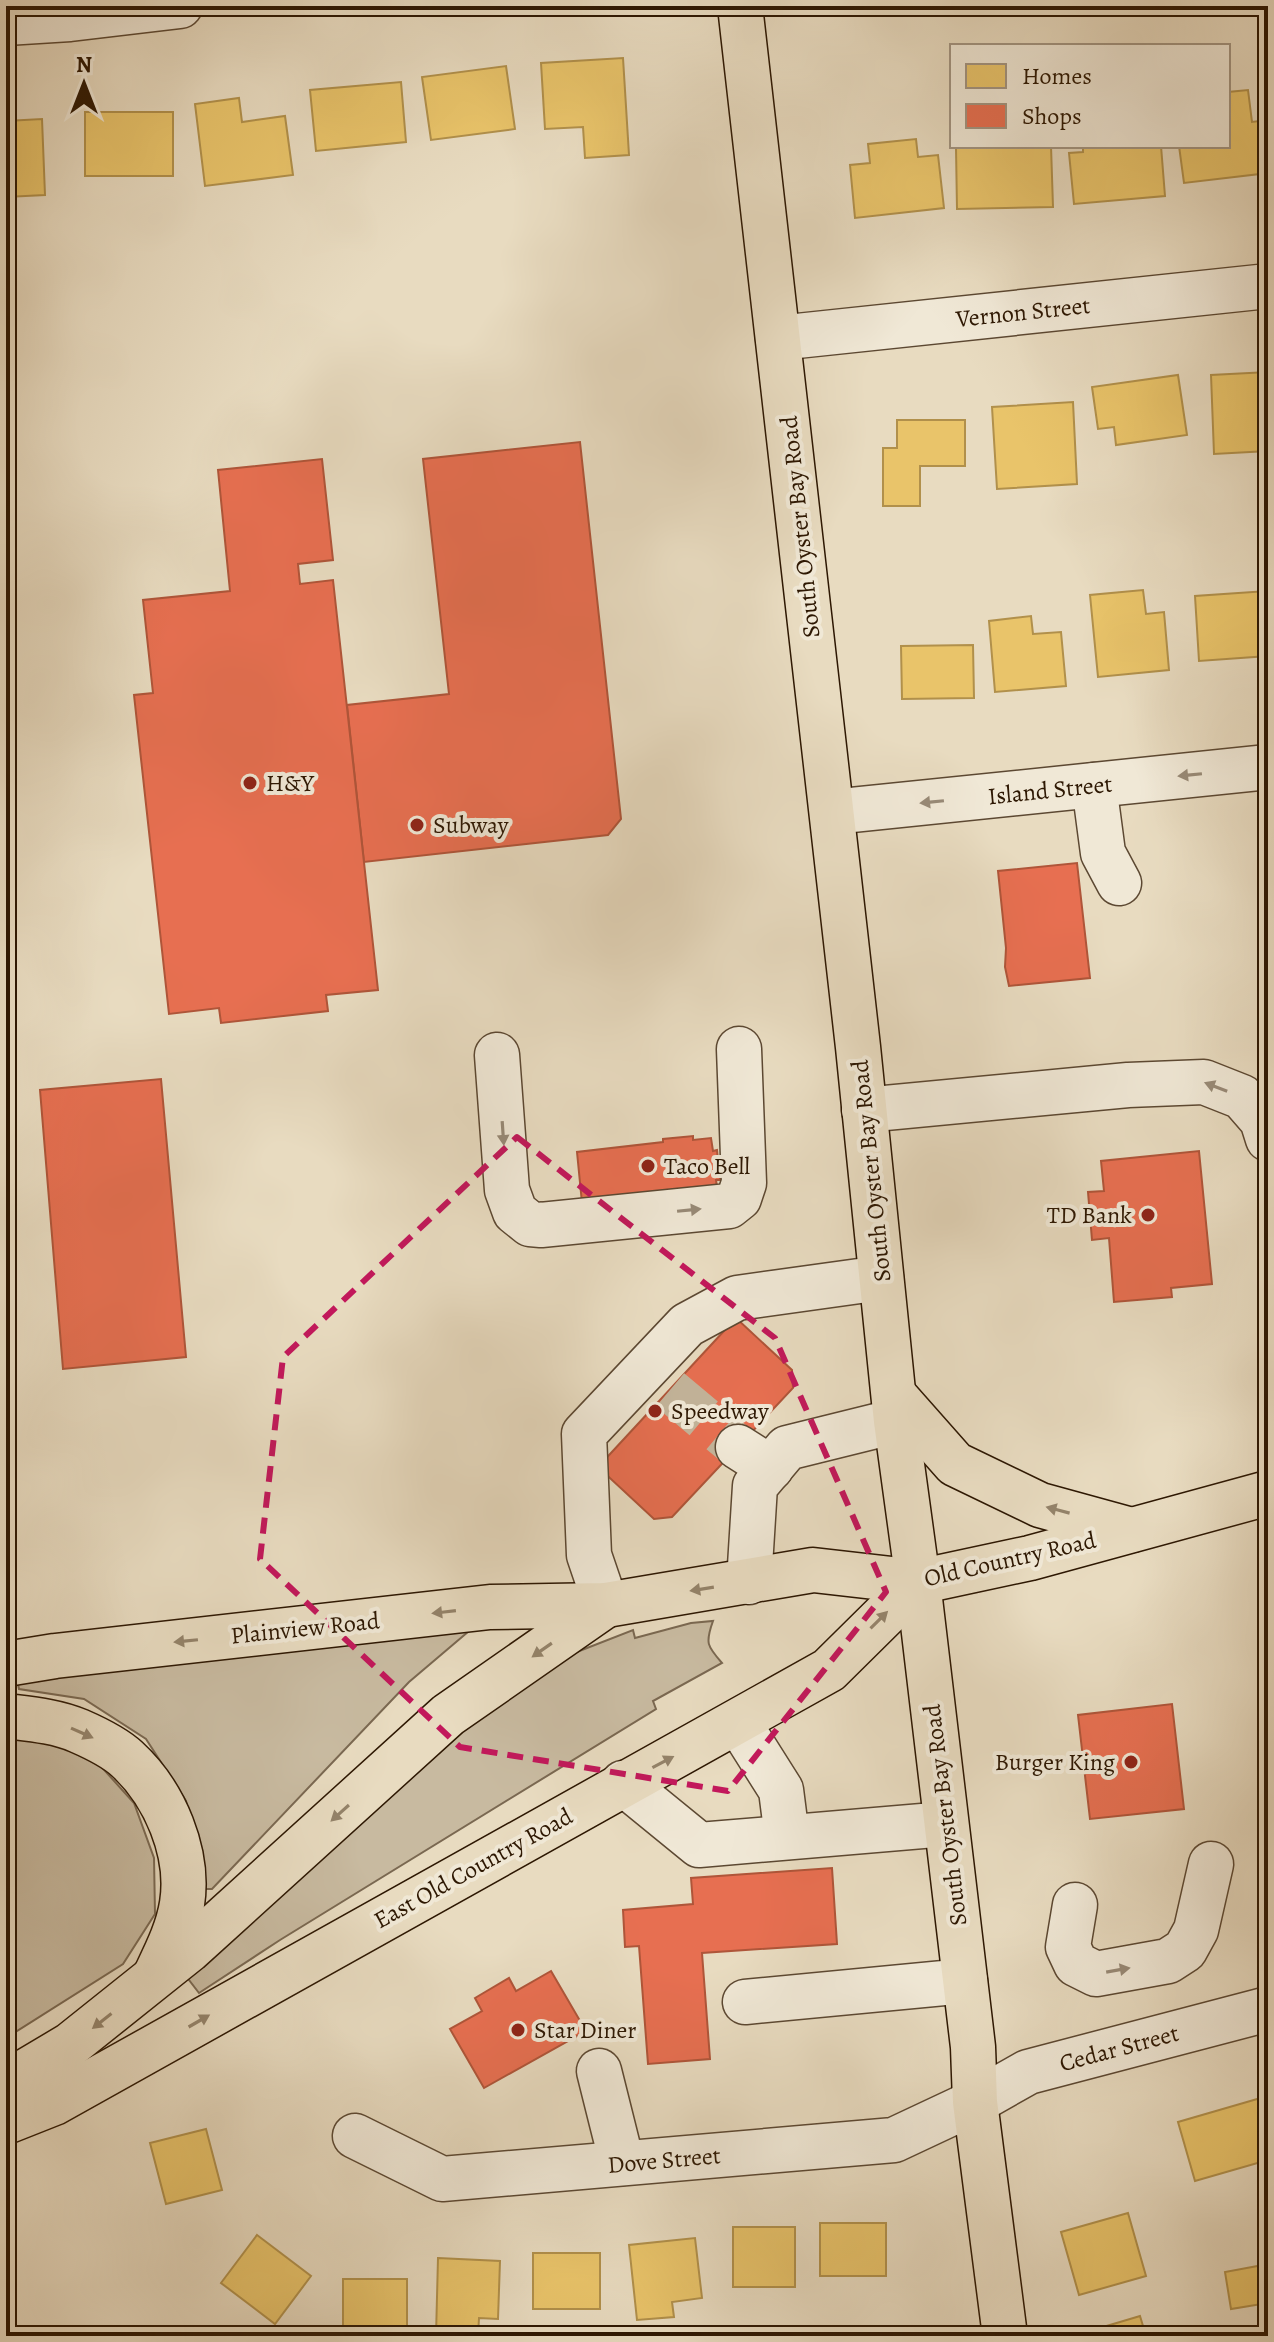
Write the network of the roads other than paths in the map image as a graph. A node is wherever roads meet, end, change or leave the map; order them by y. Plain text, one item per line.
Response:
1 (180, 6) edge
2 (740, 6) edge
3 (6, 23) edge
4 (1268, 286) edge
5 (778, 338) junction
6 (1268, 767) edge
7 (1094, 785) junction
8 (832, 812) junction
9 (1119, 883) dead end
10 (739, 1049) dead end
11 (497, 1055) dead end
12 (864, 1110) junction
13 (1268, 1139) edge
14 (881, 1278) junction
15 (895, 1408) junction
16 (1268, 1493) edge
17 (1133, 1530) junction
18 (749, 1582) junction
19 (918, 1582) junction
20 (606, 1605) junction
21 (6, 1664) edge
22 (6, 1716) edge
23 (738, 1722) junction
24 (623, 1783) junction
25 (946, 1824) junction
26 (787, 1837) junction
27 (1211, 1864) dead end
28 (1075, 1905) dead end
29 (153, 1979) junction
30 (965, 1981) junction
31 (745, 2002) dead end
32 (1268, 2009) edge
33 (599, 2071) dead end
34 (6, 2083) edge
35 (975, 2102) junction
36 (6, 2122) edge
37 (355, 2136) dead end
38 (622, 2163) junction
39 (1005, 2336) edge

1 - 3 street
2 - 5 main road, South Oyster Bay Road
4 - 5 street, Vernon Street
5 - 8 main road, South Oyster Bay Road
6 -> 7 street, Island Street
7 -> 8 street, Island Street
7 - 9 street
8 - 12 main road, South Oyster Bay Road
11 -> 10 street
13 -> 12 street
12 - 14 main road, South Oyster Bay Road
14 - 15 main road, South Oyster Bay Road
14 - 20 street
17 -> 15 main road
15 - 18 street
15 - 19 main road, South Oyster Bay Road
16 - 17 main road, Old Country Road
17 - 19 main road, Old Country Road
18 - 19 main road, Old Country Road
18 -> 20 main road, Old Country Road
23 -> 19 main road, East Old Country Road
19 - 25 main road, South Oyster Bay Road
20 -> 21 main road, Plainview Road
20 -> 29 main road
22 -> 29 main road
24 -> 23 main road, East Old Country Road
23 - 26 street
24 - 26 street
36 -> 24 main road, East Old Country Road
25 - 26 street
25 - 30 main road, South Oyster Bay Road
28 -> 27 street
29 -> 34 main road
30 - 31 street
30 - 35 main road, South Oyster Bay Road
32 - 35 street, Cedar Street
33 - 38 street
35 - 38 street, Dove Street
35 - 39 main road, South Oyster Bay Road
37 - 38 street, Dove Street

